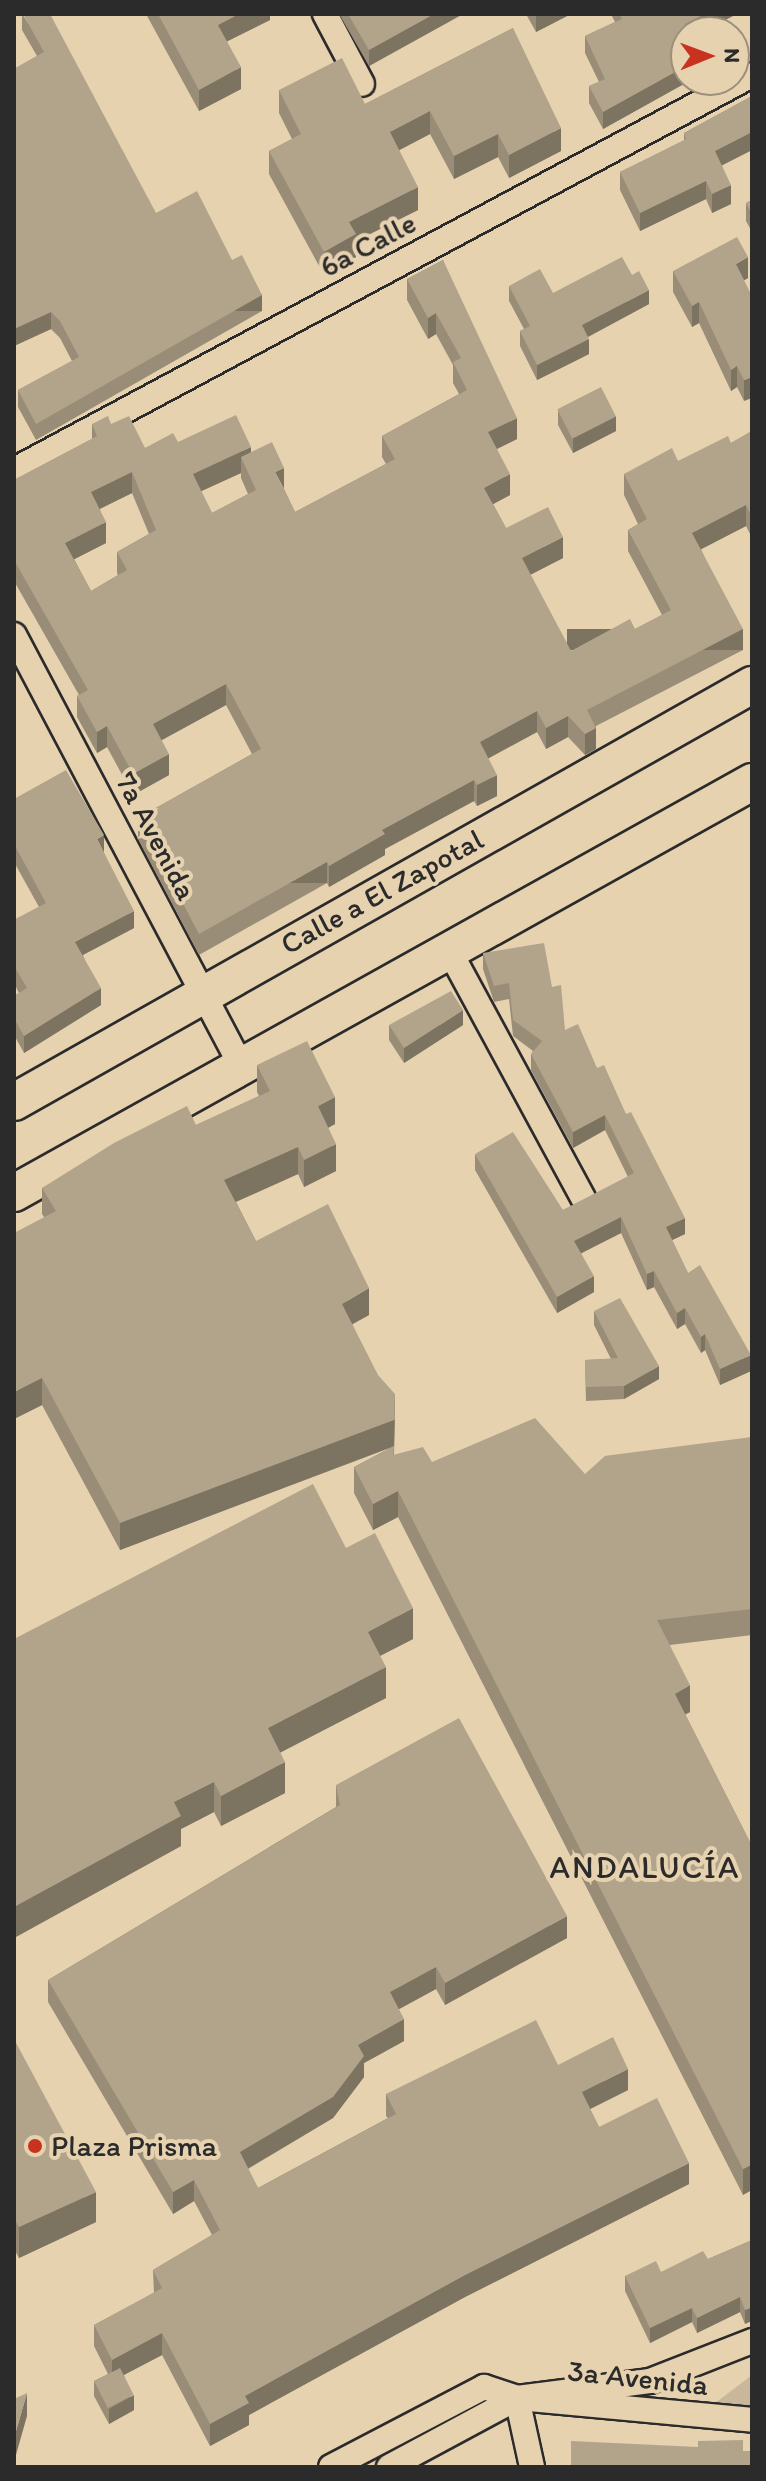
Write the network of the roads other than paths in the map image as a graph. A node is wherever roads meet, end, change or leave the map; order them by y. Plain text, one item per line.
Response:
1 (325, 14) edge
2 (752, 75) edge
3 (362, 84) dead end
4 (14, 470) edge
5 (14, 635) edge
6 (752, 685) edge
7 (752, 782) edge
8 (449, 950) junction
9 (202, 994) junction
10 (241, 1066) junction
11 (14, 1102) edge
12 (14, 1193) edge
13 (583, 1198) edge
14 (752, 2341) edge
15 (517, 2398) junction
16 (752, 2420) edge
17 (331, 2467) edge
18 (389, 2467) edge
19 (532, 2467) edge

1 - 3 street
2 - 4 street, 6a Calle
5 - 9 street, 7a Avenida
6 - 9 street, Calle a El Zapotal
7 - 8 street
8 - 10 street
8 - 13 street
9 - 10 street, 7a Avenida
9 - 11 street, Calle a El Zapotal
10 - 12 street
14 - 15 street
15 - 16 street, 3a Avenida
15 - 17 street, 3a Avenida
15 - 18 street
15 - 19 street

